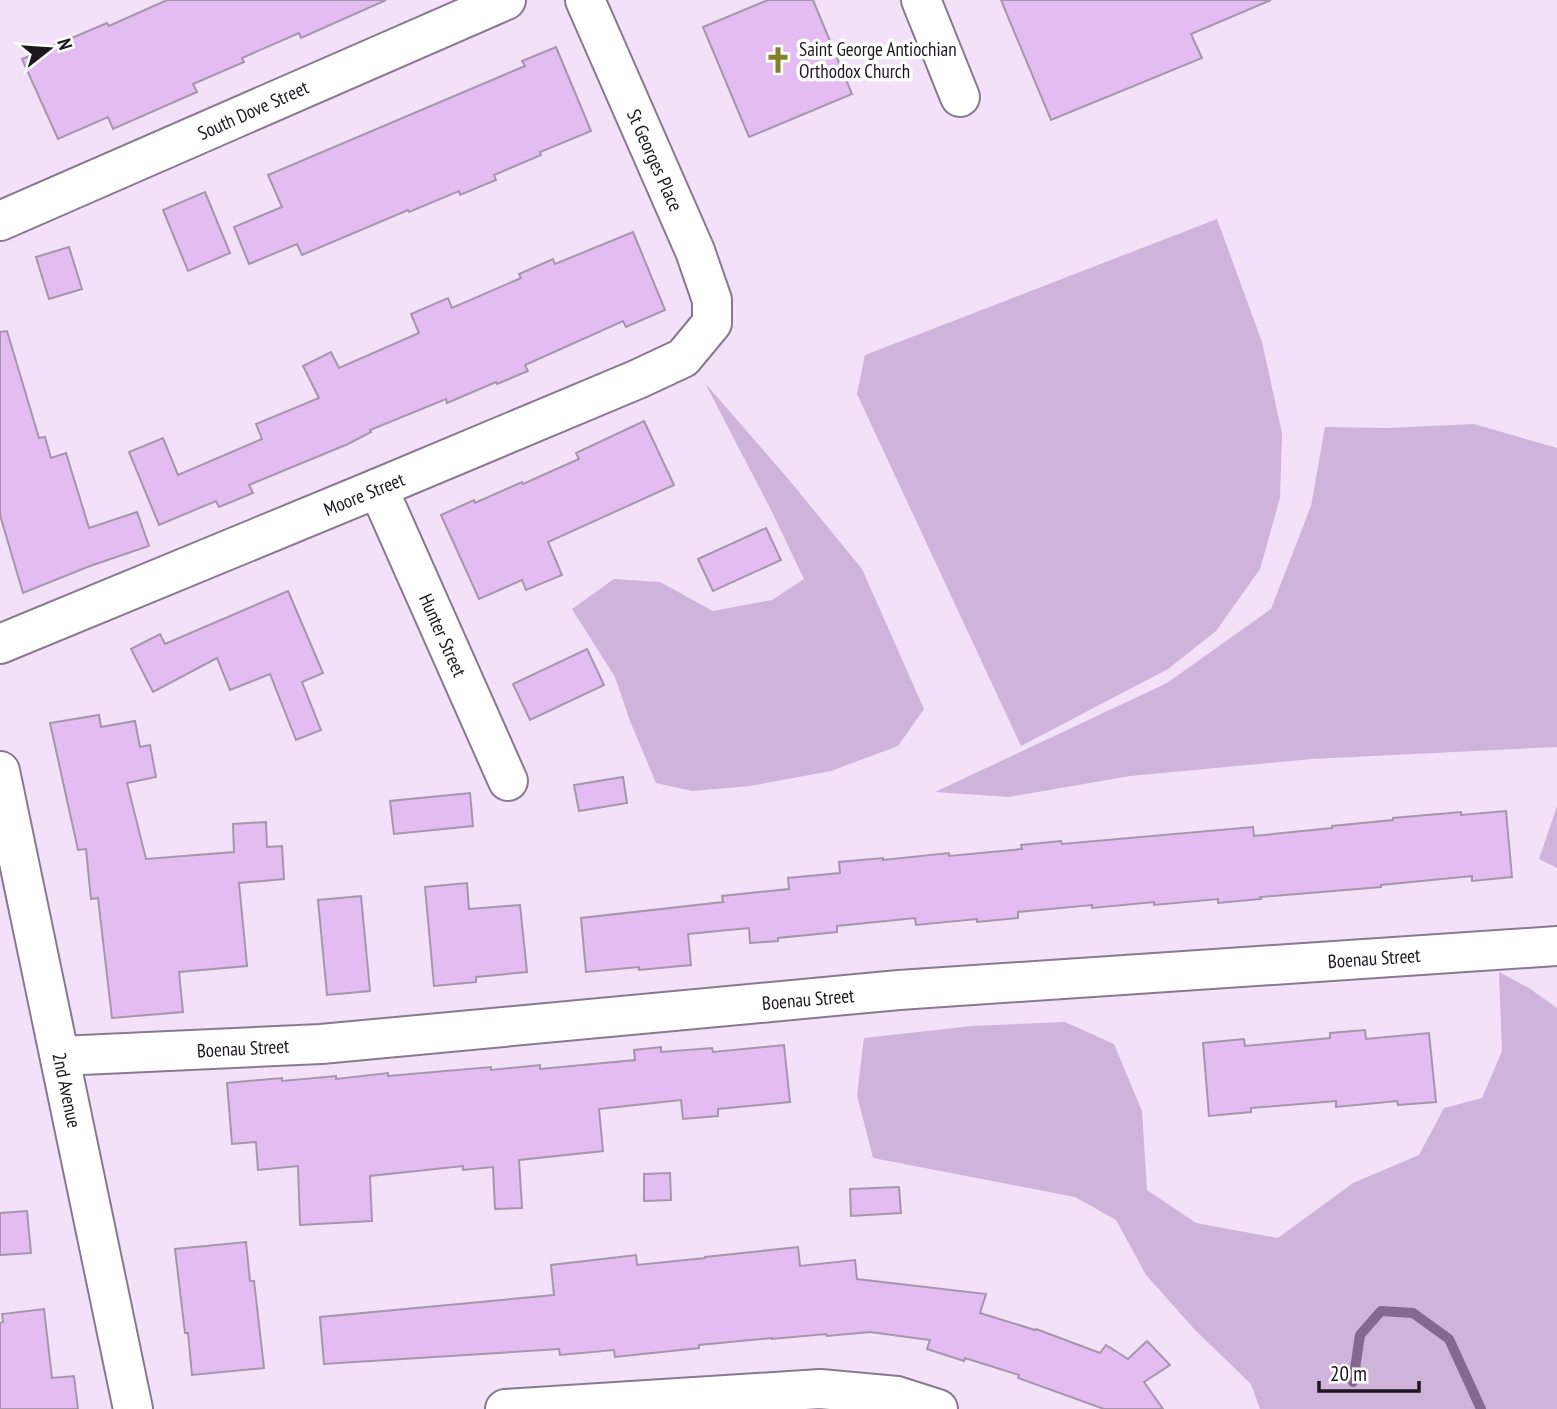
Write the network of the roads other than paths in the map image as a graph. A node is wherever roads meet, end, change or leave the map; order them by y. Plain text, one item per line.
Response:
1 (506, 0) edge
2 (585, 0) edge
3 (921, 0) edge
4 (960, 97) dead end
5 (0, 221) edge
6 (712, 323) joint
7 (378, 488) junction
8 (0, 643) edge
9 (0, 771) edge
10 (508, 781) dead end
11 (16, 922) edge
12 (1557, 946) edge
13 (60, 1056) junction
14 (133, 1409) edge
15 (505, 1409) edge
16 (937, 1409) edge

1 - 5 street, South Dove Street
2 - 6 street, St Georges Place
3 - 4 street
6 - 7 street, Moore Street
7 - 8 street, Moore Street
7 - 10 street, Hunter Street
9 - 11 street, 2nd Avenue
11 - 13 street, 2nd Avenue
12 - 13 street, Boenau Street
13 - 14 street, 2nd Avenue
15 - 16 street

